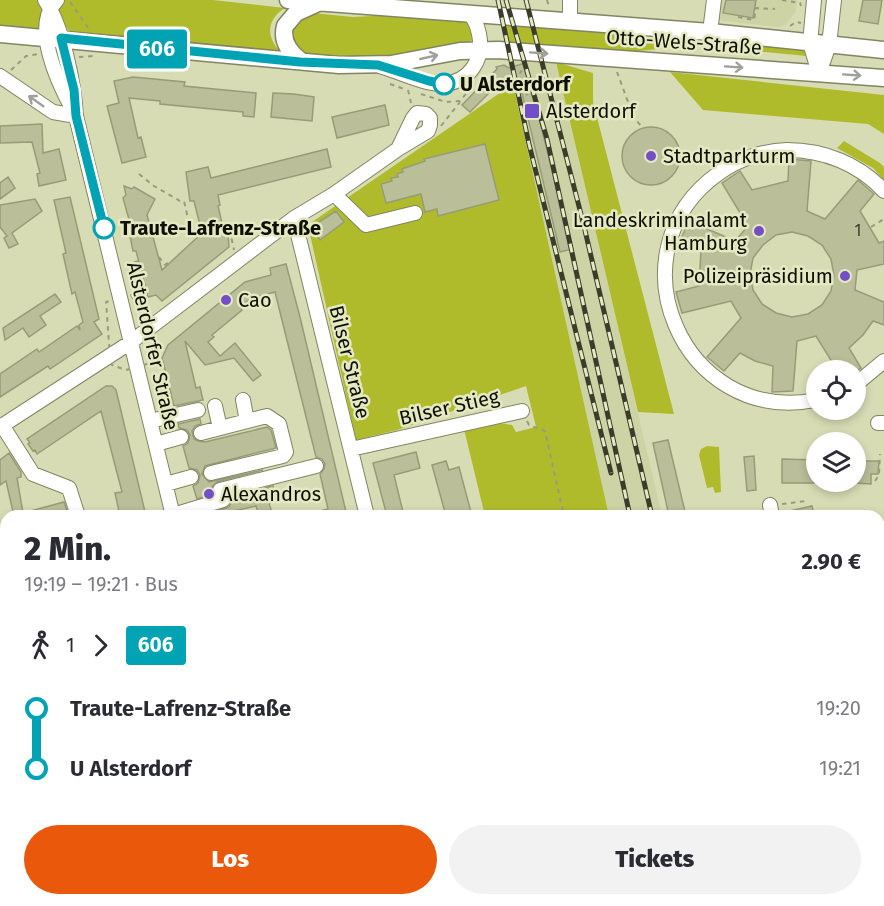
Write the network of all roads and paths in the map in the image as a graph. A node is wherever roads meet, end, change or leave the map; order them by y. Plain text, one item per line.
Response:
1 (68, 0) edge
2 (288, 0) edge
3 (570, 0) edge
4 (714, 0) edge
5 (783, 0) edge
6 (814, 0) edge
7 (834, 0) edge
8 (800, 2) edge
9 (51, 3) edge
10 (319, 3) junction
11 (354, 3) edge
12 (775, 9) dead end
13 (468, 13) junction
14 (739, 17) dead end
15 (570, 21) junction
16 (812, 24) junction
17 (93, 32) dead end
18 (710, 32) junction
19 (0, 34) edge
20 (53, 38) junction
21 (810, 43) junction
22 (829, 45) junction
23 (481, 50) junction
24 (884, 50) edge
25 (34, 54) dead end
26 (300, 62) junction
27 (378, 65) junction
28 (616, 69) dead end
29 (819, 73) junction
30 (1, 77) edge
31 (884, 78) edge
32 (460, 101) dead end
33 (76, 116) junction
34 (643, 128) dead end
35 (428, 131) junction
36 (398, 149) junction
37 (139, 174) dead end
38 (884, 191) edge
39 (334, 194) junction
40 (415, 213) dead end
41 (294, 218) junction
42 (884, 219) edge
43 (871, 227) dead end
44 (223, 228) dead end
45 (202, 234) dead end
46 (159, 256) dead end
47 (139, 261) dead end
48 (170, 261) dead end
49 (237, 261) junction
50 (114, 267) junction
51 (127, 296) dead end
52 (116, 299) dead end
53 (144, 321) dead end
54 (149, 337) dead end
55 (131, 342) junction
56 (108, 349) dead end
57 (111, 360) dead end
58 (884, 361) edge
59 (144, 365) dead end
60 (131, 369) dead end
61 (866, 376) edge
62 (243, 400) dead end
63 (806, 401) edge
64 (215, 406) dead end
65 (198, 410) dead end
66 (522, 411) joint
67 (150, 421) junction
68 (247, 421) junction
69 (1, 426) edge
70 (220, 428) junction
71 (201, 433) dead end
72 (181, 438) dead end
73 (156, 444) junction
74 (351, 449) junction
75 (880, 454) dead end
76 (316, 466) dead end
77 (211, 473) dead end
78 (191, 477) dead end
79 (875, 482) dead end
80 (166, 484) junction
81 (806, 501) dead end
82 (76, 510) edge
83 (172, 510) edge
84 (190, 510) edge
85 (366, 510) edge
86 (563, 510) edge
87 (771, 510) edge

1 - 17 path
2 - 10 main road
3 - 15 street
4 - 18 street
5 - 8 path
6 - 16 street
7 - 22 street
8 - 16 path
9 - 20 street, Alsterdorfer Straße
10 - 11 main road
10 - 26 main road
11 - 13 main road
12 - 14 path
13 - 15 main road, Otto-Wels-Straße
13 - 23 street
15 - 18 main road, Otto-Wels-Straße
16 - 21 street
18 - 21 main road, Otto-Wels-Straße
19 - 20 main road
20 - 26 main road
20 - 33 street, Alsterdorfer Straße
21 - 22 main road, Otto-Wels-Straße
21 - 29 street
22 - 24 main road, Otto-Wels-Straße
22 - 29 street
27 -> 23 main road
23 - 27 street
23 -> 29 main road, Otto-Wels-Straße
25 - 30 path
26 - 27 main road
28 - 34 path
29 -> 31 main road, Otto-Wels-Straße
33 -> 30 street
32 - 35 path
33 - 50 street, Alsterdorfer Straße
35 - 36 street
35 - 36 street
36 - 39 street
37 - 45 path
38 - 63 street
39 - 40 street
39 - 41 street
41 - 49 street
41 - 74 street, Bilser Straße
42 - 43 path
44 - 49 path
46 - 48 path
47 - 50 path
49 - 55 street
50 - 55 street, Alsterdorfer Straße
51 - 53 path
52 - 56 path
54 - 59 path
55 - 67 street, Alsterdorfer Straße
55 - 69 street
57 - 60 path
58 - 61 street
62 - 68 street
64 - 70 street
65 - 67 street
66 - 74 street, Bilser Stieg
66 - 86 path
67 - 73 street, Alsterdorfer Straße
68 - 70 street
68 - 77 street
69 - 82 street
70 - 71 street
72 - 73 street
73 - 80 street, Alsterdorfer Straße
74 - 85 street, Bilser Straße
75 - 79 path
76 - 84 street
78 - 80 street
80 - 83 street, Alsterdorfer Straße
81 - 87 path

